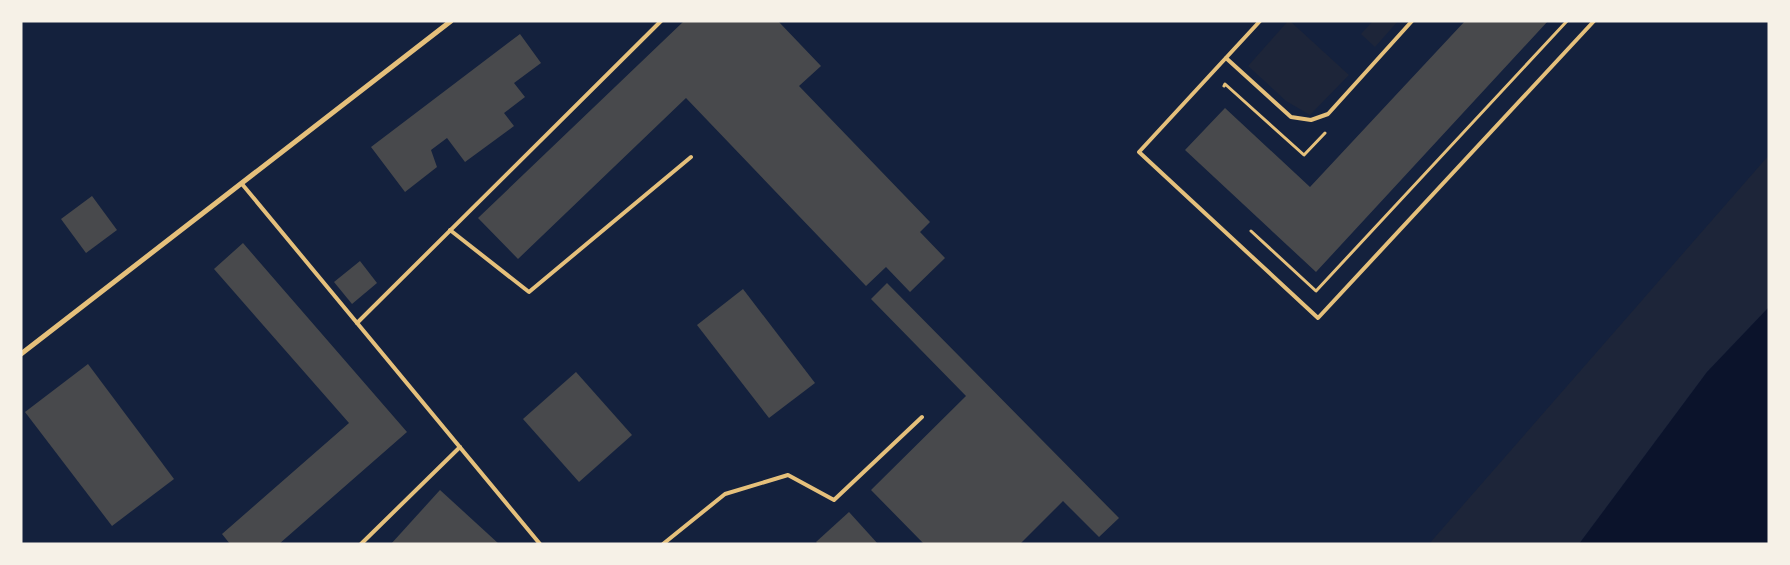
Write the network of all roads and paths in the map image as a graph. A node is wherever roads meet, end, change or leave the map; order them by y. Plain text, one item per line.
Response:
1 (451, 21) edge
2 (661, 21) edge
3 (1260, 21) edge
4 (1412, 21) edge
5 (1567, 21) edge
6 (1594, 21) edge
7 (1226, 58) junction
8 (1219, 91) dead end
9 (1330, 127) dead end
10 (691, 157) dead end
11 (242, 184) junction
12 (450, 230) junction
13 (1250, 231) dead end
14 (357, 323) junction
15 (21, 354) edge
16 (922, 417) dead end
17 (460, 447) junction
18 (361, 544) edge
19 (540, 544) edge
20 (663, 544) edge

1 - 11 street
2 - 12 lane
3 - 7 lane
4 - 7 lane
5 - 13 path
6 - 7 lane
8 - 9 path
10 - 12 lane
11 - 14 lane
11 - 15 street
12 - 14 lane
14 - 17 lane
16 - 20 lane
17 - 18 lane
17 - 19 lane

